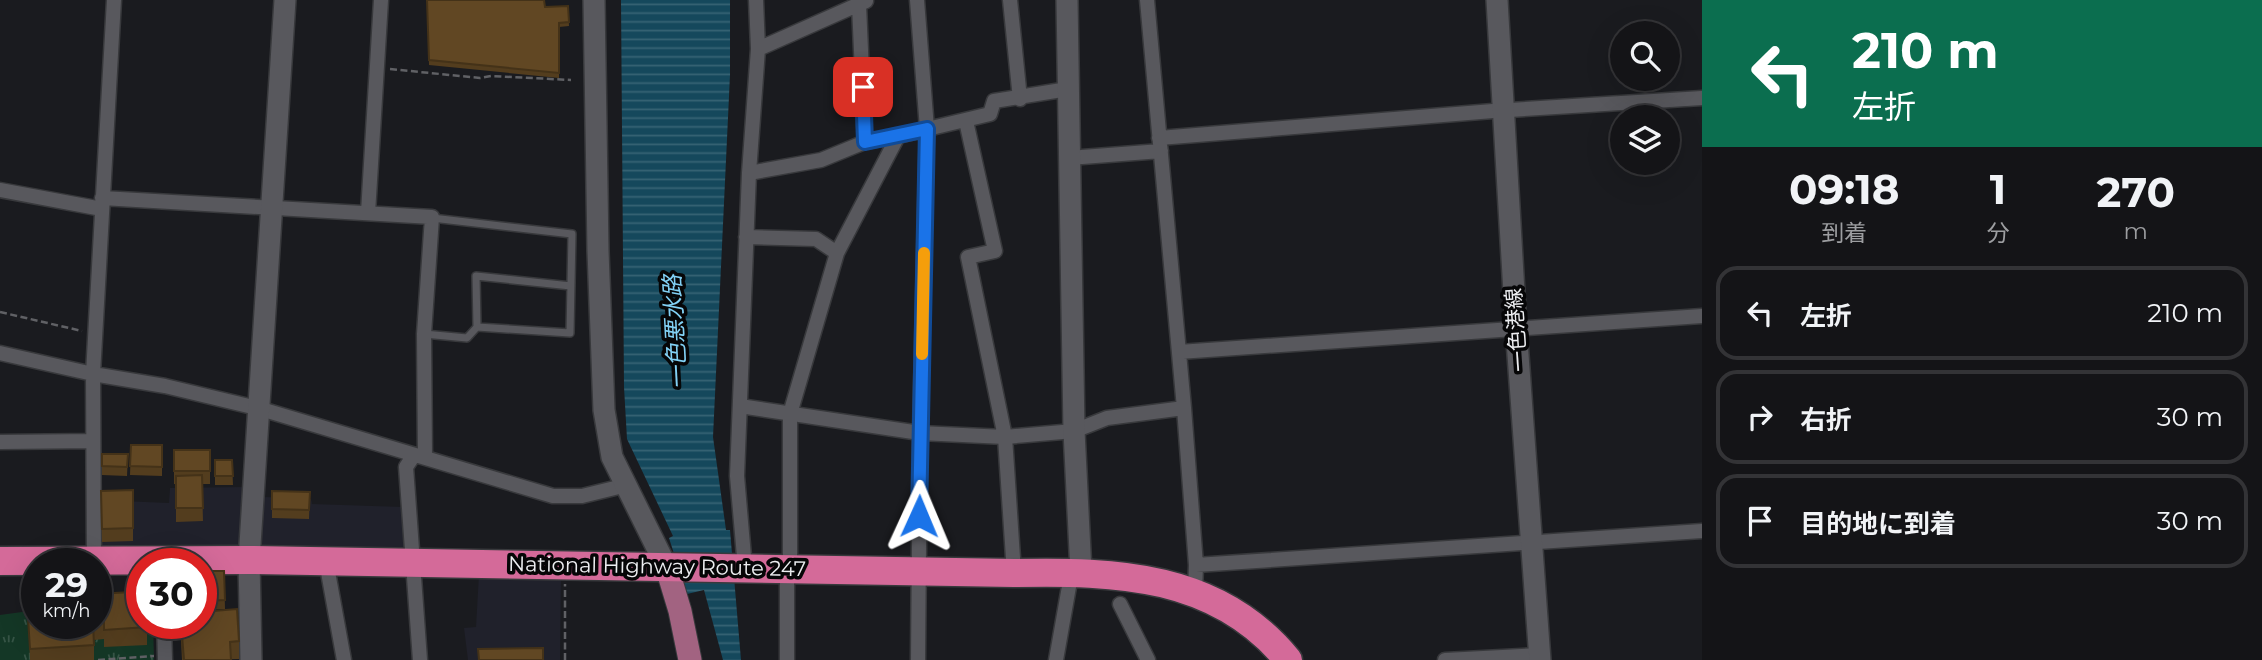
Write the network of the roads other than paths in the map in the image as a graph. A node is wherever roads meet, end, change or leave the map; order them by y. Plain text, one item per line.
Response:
1 (114, 0) edge
2 (285, 0) edge
3 (380, 0) edge
4 (594, 0) edge
5 (756, 0) edge
6 (917, 0) edge
7 (1010, 0) edge
8 (1067, 0) edge
9 (1147, 0) edge
10 (1497, 0) edge
11 (865, 1) edge
12 (758, 49) junction
13 (1068, 89) junction
14 (1702, 98) edge
15 (1020, 99) junction
16 (1502, 111) junction
17 (966, 121) junction
18 (927, 129) junction
19 (898, 136) junction
20 (865, 142) junction
21 (1160, 145) junction
22 (1069, 158) junction
23 (749, 173) junction
24 (0, 190) edge
25 (102, 204) junction
26 (273, 208) junction
27 (368, 213) junction
28 (432, 217) junction
29 (746, 237) junction
30 (837, 253) junction
31 (571, 286) junction
32 (1702, 316) edge
33 (477, 327) junction
34 (1516, 327) junction
35 (424, 334) junction
36 (1179, 352) junction
37 (0, 353) edge
38 (93, 374) junction
39 (740, 406) junction
40 (1184, 408) junction
41 (261, 409) junction
42 (790, 414) junction
43 (1074, 430) junction
44 (920, 433) junction
45 (1005, 437) junction
46 (93, 441) junction
47 (0, 442) edge
48 (420, 457) junction
49 (627, 485) junction
50 (1702, 531) edge
51 (1531, 543) junction
52 (94, 548) edge
53 (250, 559) junction
54 (217, 560) edge
55 (0, 561) edge
56 (21, 561) edge
57 (326, 561) junction
58 (411, 562) junction
59 (673, 568) junction
60 (787, 568) junction
61 (739, 569) junction
62 (918, 571) junction
63 (1081, 572) junction
64 (1014, 573) junction
65 (1195, 578) junction
66 (1120, 604) dead end
67 (163, 639) edge
68 (1540, 657) edge
69 (161, 658) edge
70 (251, 660) edge
71 (344, 660) edge
72 (419, 660) edge
73 (690, 660) edge
74 (787, 660) edge
75 (918, 660) edge
76 (1056, 660) edge
77 (1148, 660) edge
78 (1288, 660) edge
79 (1445, 660) edge

1 - 25 street
2 - 26 street
3 - 27 street
4 - 49 street
5 - 12 street
6 - 18 street
7 - 15 street
8 - 13 street
9 - 21 street
10 - 16 street, 一色港線
11 - 12 street
11 - 20 street
12 - 23 street
13 - 15 street
13 - 22 street
14 - 16 street
15 - 17 street
16 - 21 street
16 - 34 street, 一色港線
17 - 18 street
17 - 45 street
18 - 19 street
18 - 44 street
19 - 20 street
19 - 30 street
20 - 23 street
21 - 22 street
21 - 36 street
22 - 43 street
23 - 29 street
24 - 25 street
25 - 26 street
25 - 38 street
26 - 27 street
26 - 41 street
27 - 28 street
28 - 31 lane
28 - 35 street
29 - 30 street
29 - 39 street
30 - 42 street
31 - 33 lane
31 - 33 lane
32 - 34 street
33 - 35 lane
34 - 36 street
34 - 51 street, 一色港線
35 - 48 street
36 - 40 street
37 - 38 street
38 - 41 street
38 - 46 street
39 - 42 street
39 - 61 street
40 - 43 street
40 - 65 street
41 - 48 street
41 - 53 street
42 - 44 street
42 - 60 street
43 - 45 street
43 - 63 street
44 - 45 street
44 - 62 street
45 - 64 street
46 - 47 street
46 - 52 street
48 - 49 street
48 - 58 street
49 - 59 street
50 - 51 street
51 - 65 street
51 - 68 street, 一色港線
53 - 54 highway, National Highway Route 247
53 - 57 highway, National Highway Route 247
53 - 70 street
55 - 56 highway, National Highway Route 247
57 - 58 highway, National Highway Route 247
57 - 71 street
58 - 59 highway, National Highway Route 247
58 - 72 street
59 - 61 highway, National Highway Route 247
59 - 73 main road
60 - 61 highway, National Highway Route 247
60 - 62 highway, National Highway Route 247
60 - 74 street
62 - 64 highway, National Highway Route 247
62 - 75 street
63 - 64 highway, National Highway Route 247
63 - 65 highway, National Highway Route 247
63 - 76 street
65 - 78 highway, National Highway Route 247
66 - 77 street
67 - 69 street
68 - 79 street

